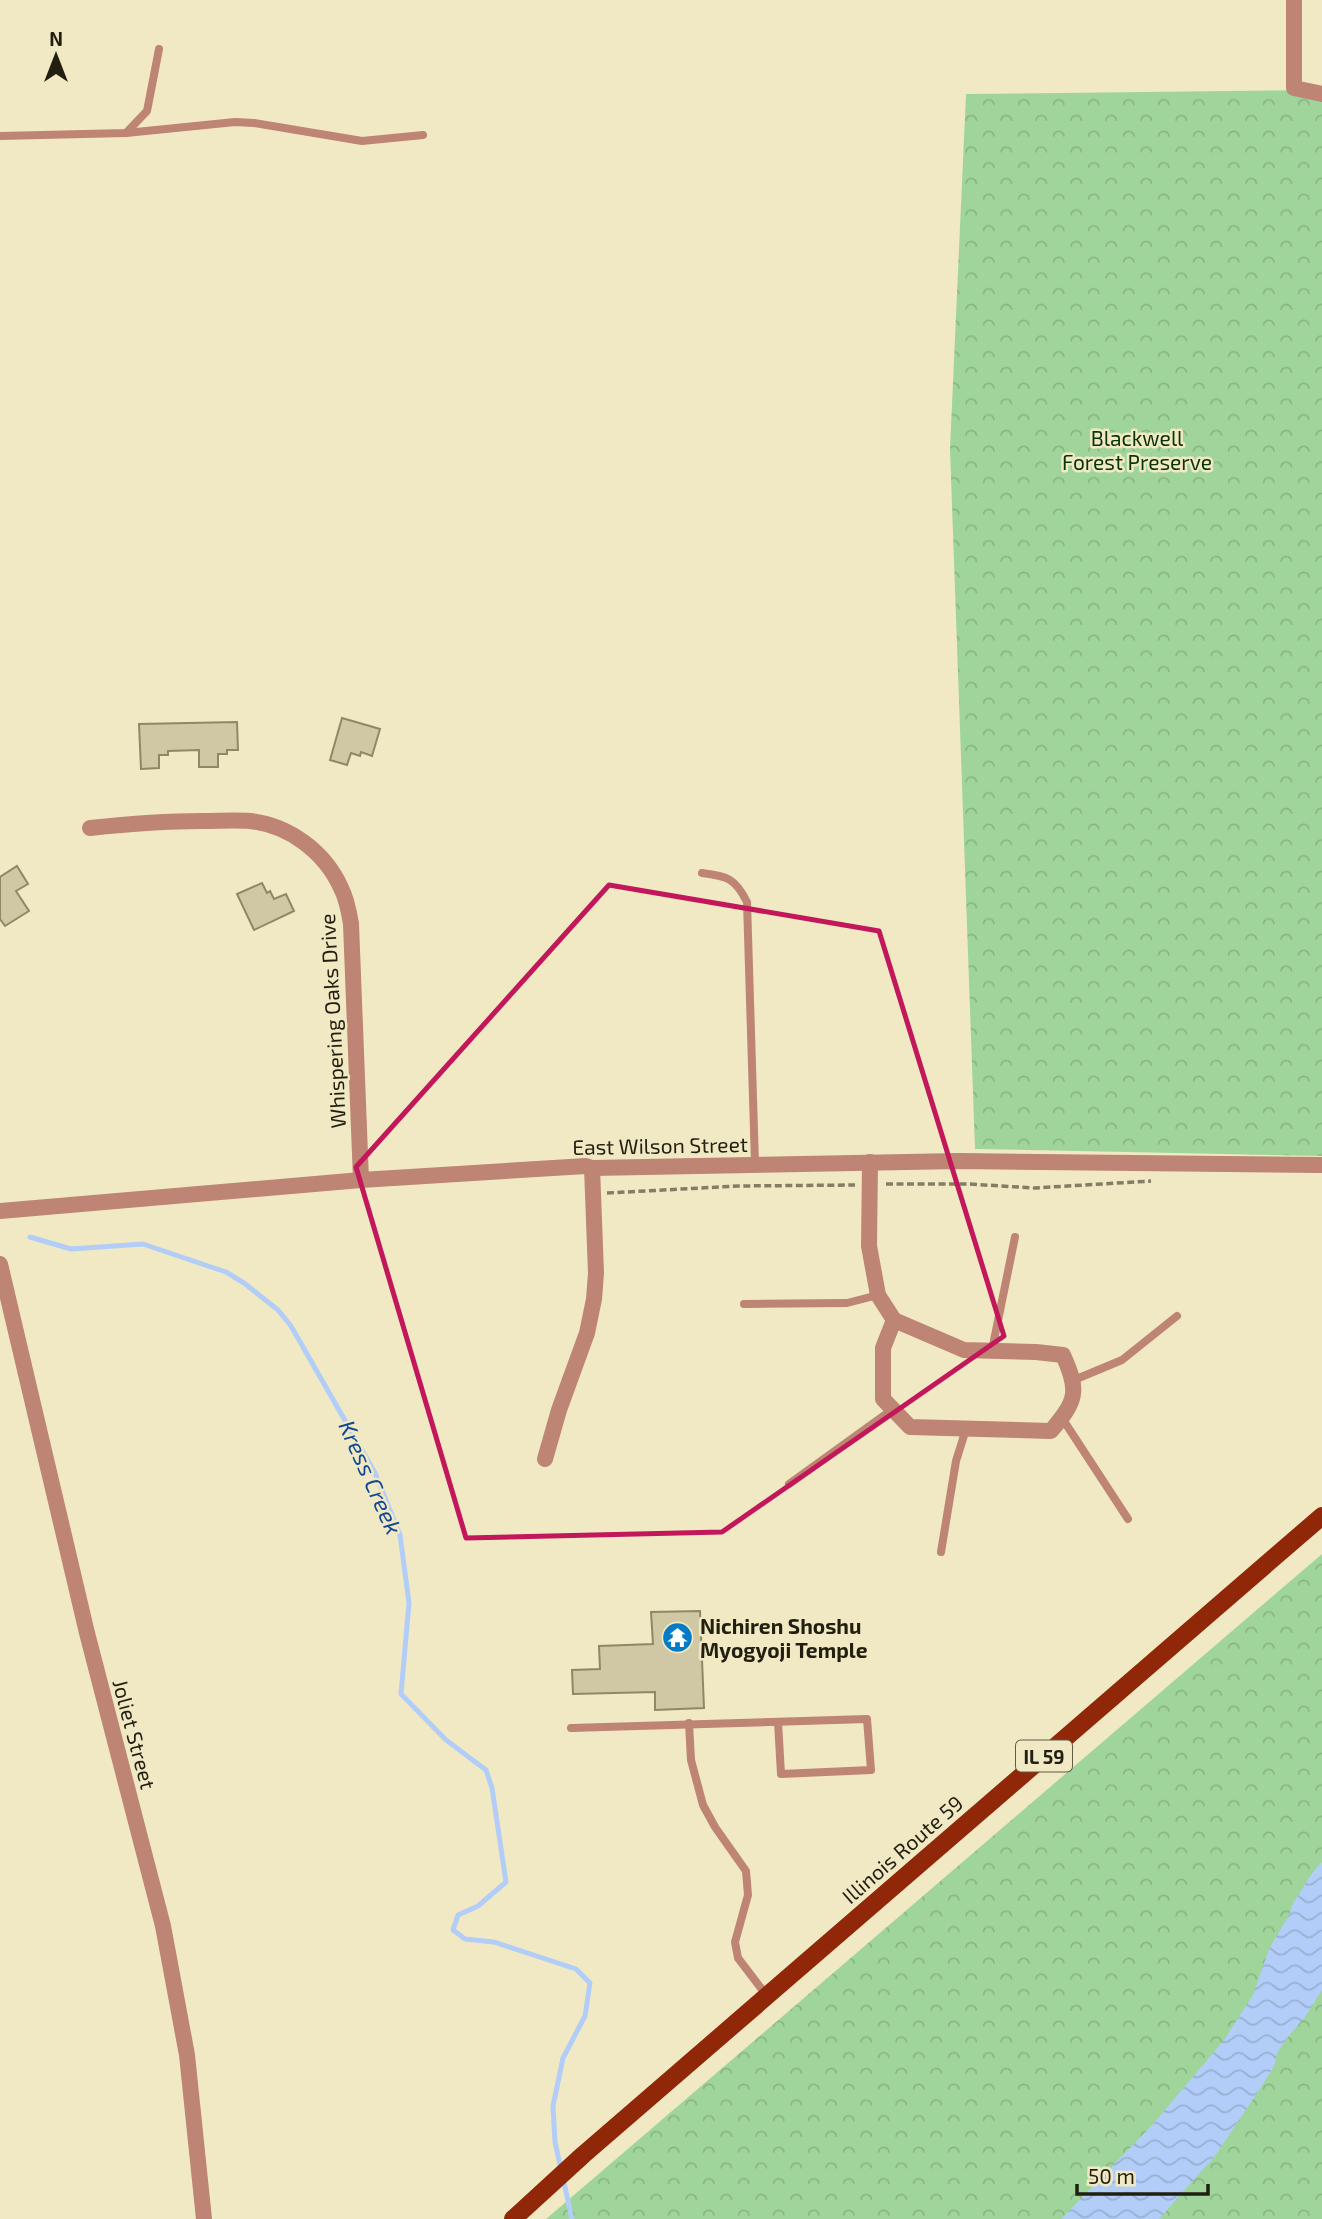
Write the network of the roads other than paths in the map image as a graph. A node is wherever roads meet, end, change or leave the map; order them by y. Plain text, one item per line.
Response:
1 (1294, 0) edge
2 (159, 49) dead end
3 (1322, 94) edge
4 (125, 133) junction
5 (423, 135) dead end
6 (0, 136) edge
7 (90, 828) dead end
8 (702, 873) dead end
9 (870, 1162) junction
10 (755, 1163) junction
11 (1322, 1165) edge
12 (592, 1168) junction
13 (361, 1180) junction
14 (0, 1211) edge
15 (1015, 1237) dead end
16 (0, 1264) edge
17 (878, 1295) junction
18 (744, 1304) dead end
19 (1177, 1316) dead end
20 (894, 1320) junction
21 (992, 1350) junction
22 (1074, 1380) junction
23 (893, 1409) junction
24 (1062, 1418) junction
25 (965, 1429) junction
26 (545, 1459) dead end
27 (789, 1484) dead end
28 (1322, 1516) edge
29 (1128, 1519) dead end
30 (942, 1552) dead end
31 (778, 1722) junction
32 (689, 1723) junction
33 (571, 1728) dead end
34 (766, 1996) junction
35 (204, 2219) edge
36 (513, 2219) edge

1 - 3 street
2 - 4 lane
4 - 5 lane
4 - 6 lane
7 - 13 street, Whispering Oaks Drive
8 - 10 lane
9 - 10 street, East Wilson Street
9 - 11 street, East Wilson Street
9 - 17 street
10 - 12 street, East Wilson Street
12 - 13 street, East Wilson Street
12 - 26 street
13 - 14 street, East Wilson Street
15 - 21 lane
16 - 35 street, Joliet Street
17 - 18 lane
17 - 20 street
19 - 22 lane
20 - 21 street
20 - 23 street
21 - 22 street
22 - 24 street
23 - 25 street
23 - 27 lane
24 - 25 street
24 - 29 lane
25 - 30 lane
28 - 34 main road, Illinois Route 59 / IL 59
31 - 31 lane
31 - 32 lane
32 - 33 lane
32 - 34 lane
34 - 36 main road, Illinois Route 59 / IL 59

